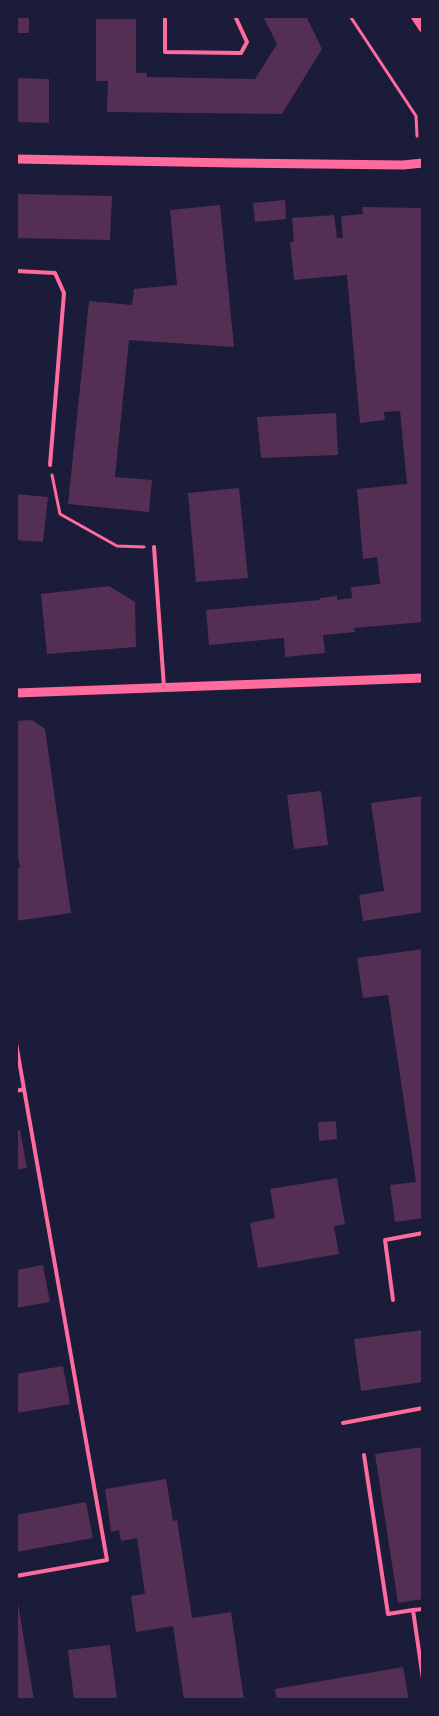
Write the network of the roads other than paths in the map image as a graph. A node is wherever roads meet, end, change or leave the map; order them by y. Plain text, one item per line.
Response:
1 (165, 16) edge
2 (235, 16) edge
3 (416, 16) edge
4 (423, 28) edge
5 (16, 158) edge
6 (423, 163) edge
7 (16, 271) edge
8 (50, 465) road end
9 (154, 547) road end
10 (423, 678) edge
11 (164, 687) junction
12 (16, 692) edge
13 (16, 1043) edge
14 (24, 1090) junction
15 (16, 1091) edge
16 (423, 1233) edge
17 (393, 1300) dead end
18 (423, 1408) edge
19 (343, 1423) dead end
20 (364, 1455) dead end
21 (16, 1576) edge
22 (423, 1609) edge
23 (413, 1610) junction
24 (423, 1679) edge

1 - 2 lane
3 - 4 street
5 - 6 street
7 - 8 lane
9 - 11 lane
10 - 11 street
11 - 12 street
13 - 14 lane
14 - 15 lane
14 - 21 lane
16 - 17 lane
18 - 19 lane
20 - 23 lane
22 - 23 lane
23 - 24 lane

